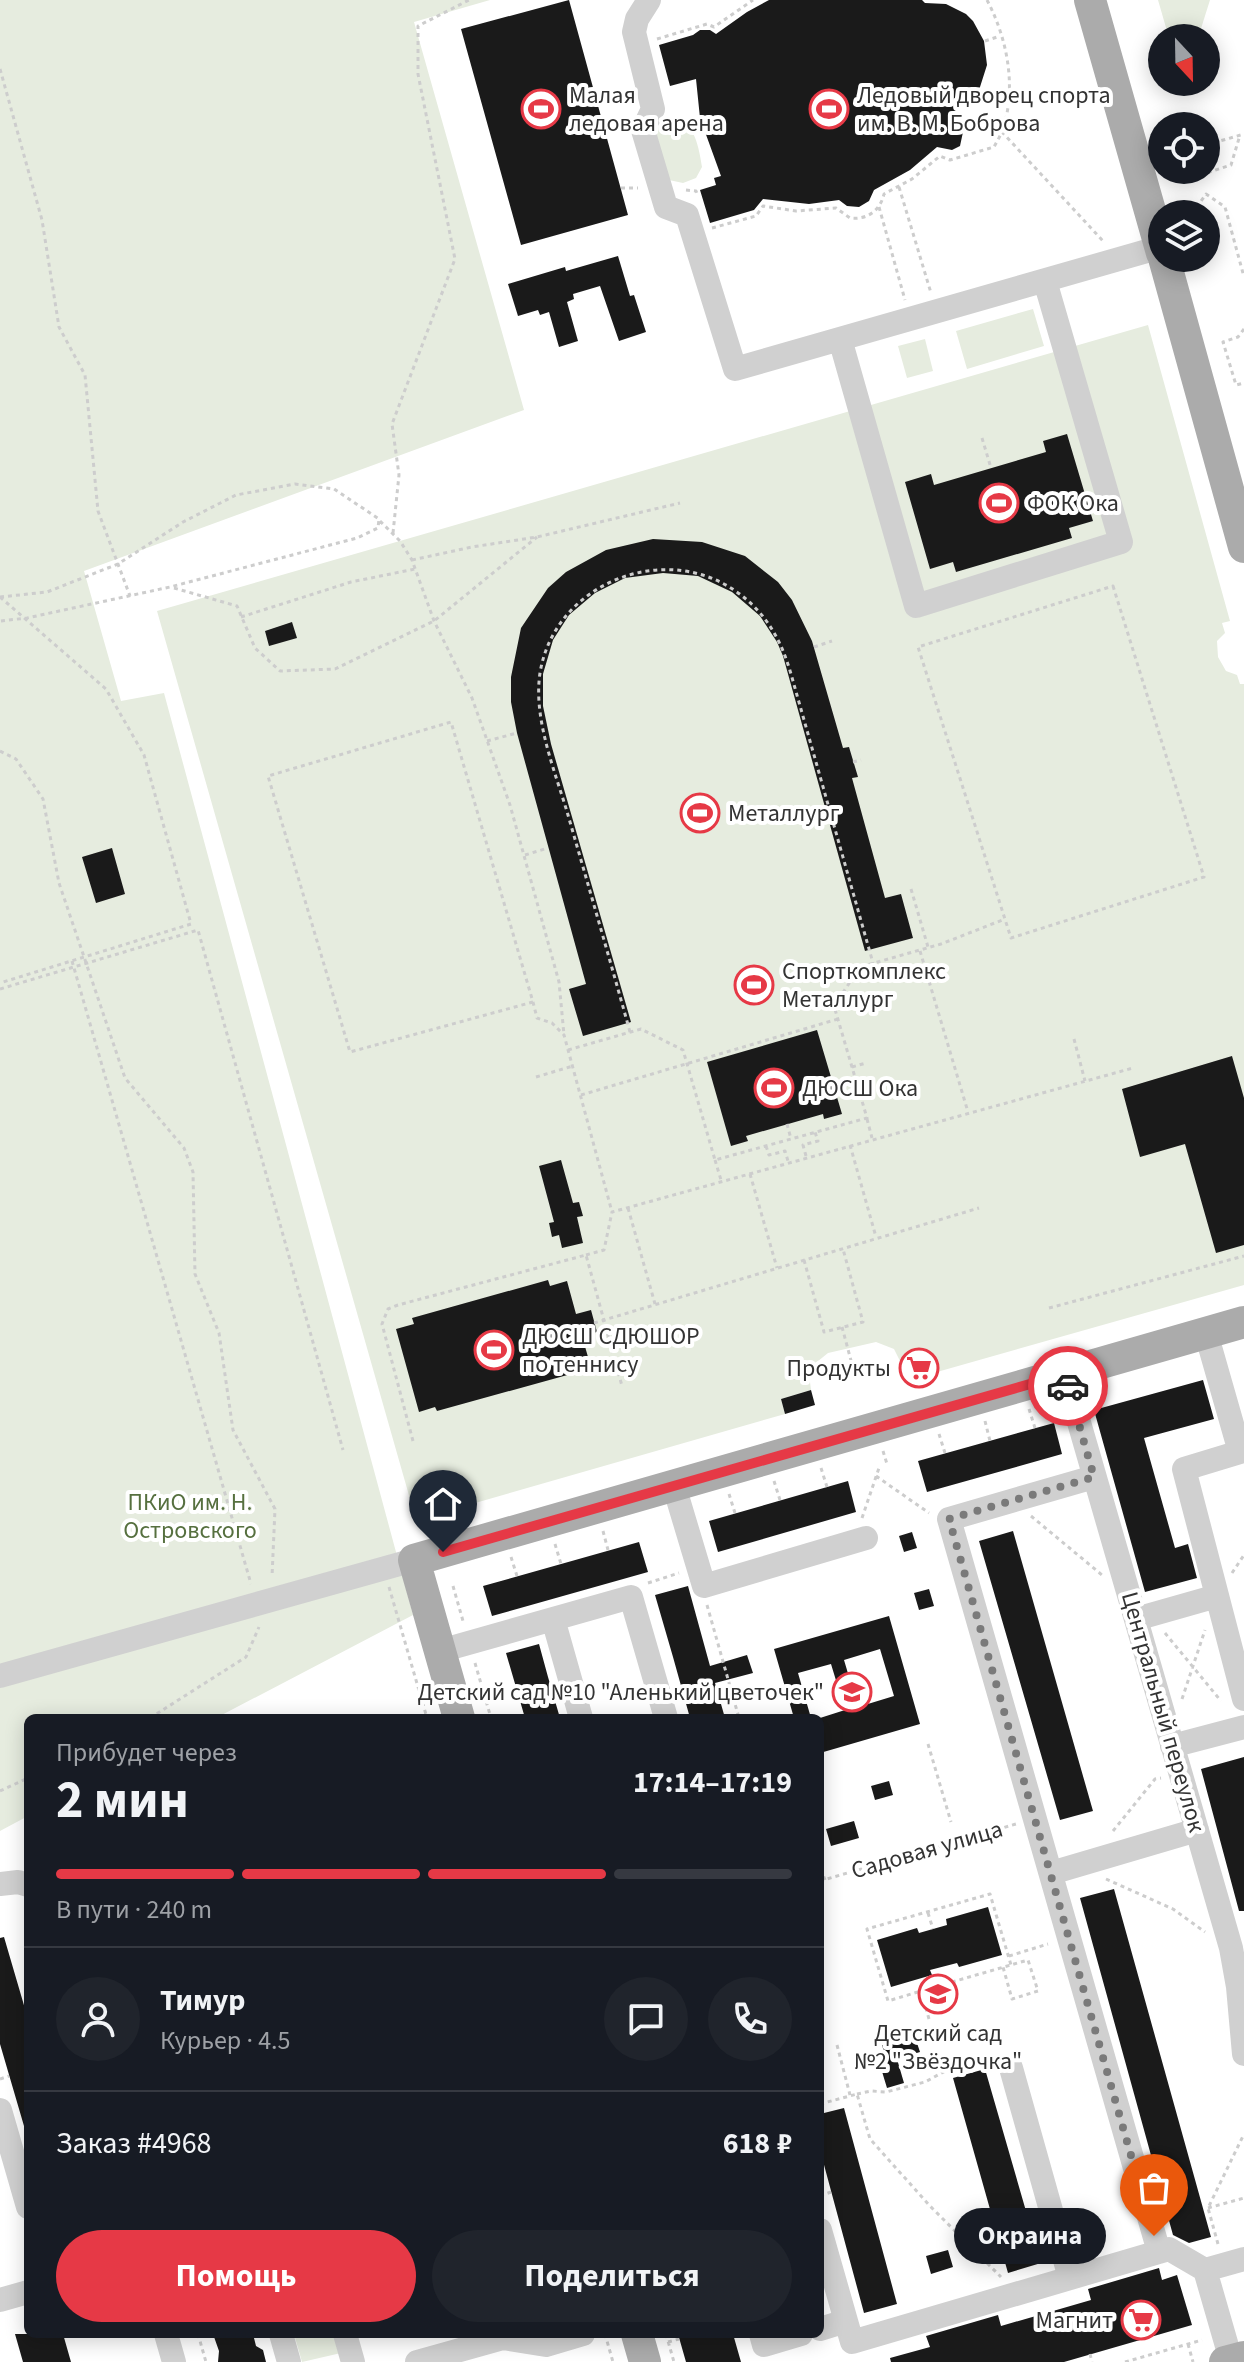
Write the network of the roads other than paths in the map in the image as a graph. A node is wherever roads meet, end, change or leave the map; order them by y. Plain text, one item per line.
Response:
1 (649, 0) edge
2 (1090, 0) edge
3 (1148, 204) edge
4 (1148, 256) edge
5 (1167, 272) edge
6 (1045, 281) junction
7 (840, 339) junction
8 (1244, 547) edge
9 (1244, 1322) edge
10 (1206, 1333) junction
11 (1065, 1374) junction
12 (1242, 1452) edge
13 (1094, 1477) junction
14 (674, 1486) junction
15 (860, 1539) road end
16 (399, 1564) junction
17 (1217, 1596) junction
18 (1138, 1611) junction
19 (553, 1619) junction
20 (440, 1651) junction
21 (0, 1676) edge
22 (1244, 1699) edge
23 (458, 1714) edge
24 (580, 1714) edge
25 (665, 1714) edge
26 (1244, 1727) edge
27 (1172, 1746) junction
28 (1197, 1830) junction
29 (1051, 1873) junction
30 (0, 1884) edge
31 (24, 1884) edge
32 (1242, 2002) edge
33 (1244, 2054) edge
34 (1011, 2068) road end
35 (0, 2110) edge
36 (24, 2193) edge
37 (824, 2244) edge
38 (1159, 2252) junction
39 (1224, 2264) edge
40 (1070, 2278) junction
41 (24, 2293) edge
42 (0, 2299) edge
43 (846, 2321) junction
44 (824, 2328) edge
45 (167, 2338) edge
46 (282, 2338) edge
47 (346, 2338) edge
48 (486, 2338) edge
49 (507, 2338) edge
50 (574, 2338) edge
51 (641, 2338) edge
52 (762, 2338) edge
53 (788, 2338) edge
54 (454, 2342) edge
55 (657, 2352) edge
56 (542, 2353) edge
57 (1231, 2353) edge
58 (174, 2362) edge
59 (289, 2362) edge
60 (353, 2362) edge
61 (417, 2362) edge

1 - 7 street
2 - 3 main road
4 - 6 street
5 - 8 main road
6 - 7 street
6 - 7 street
9 - 10 main road
10 - 11 main road
10 - 12 street
11 - 13 street, Центральный переулок
11 - 14 main road
12 - 17 street
13 - 18 street, Центральный переулок
13 - 29 street
14 - 15 street
14 - 16 main road
16 - 20 main road
16 - 21 street
17 - 18 street
17 - 22 street
18 - 27 street, Центральный переулок
19 - 20 street
19 - 24 street
19 - 25 street
20 - 23 main road
26 - 27 street
27 - 28 street, Центральный переулок
28 - 29 street
28 - 32 street, Центральный переулок
29 - 38 street
30 - 31 street
32 - 33 street, Центральный переулок
34 - 40 street
35 - 36 street
37 - 43 street
38 - 39 street
38 - 40 street
39 - 57 street
40 - 43 street
41 - 42 street
43 - 44 street
45 - 58 street
46 - 59 street
47 - 60 street
48 - 54 street
49 - 56 street
50 - 56 street
51 - 55 main road
52 - 53 street
54 - 61 street

